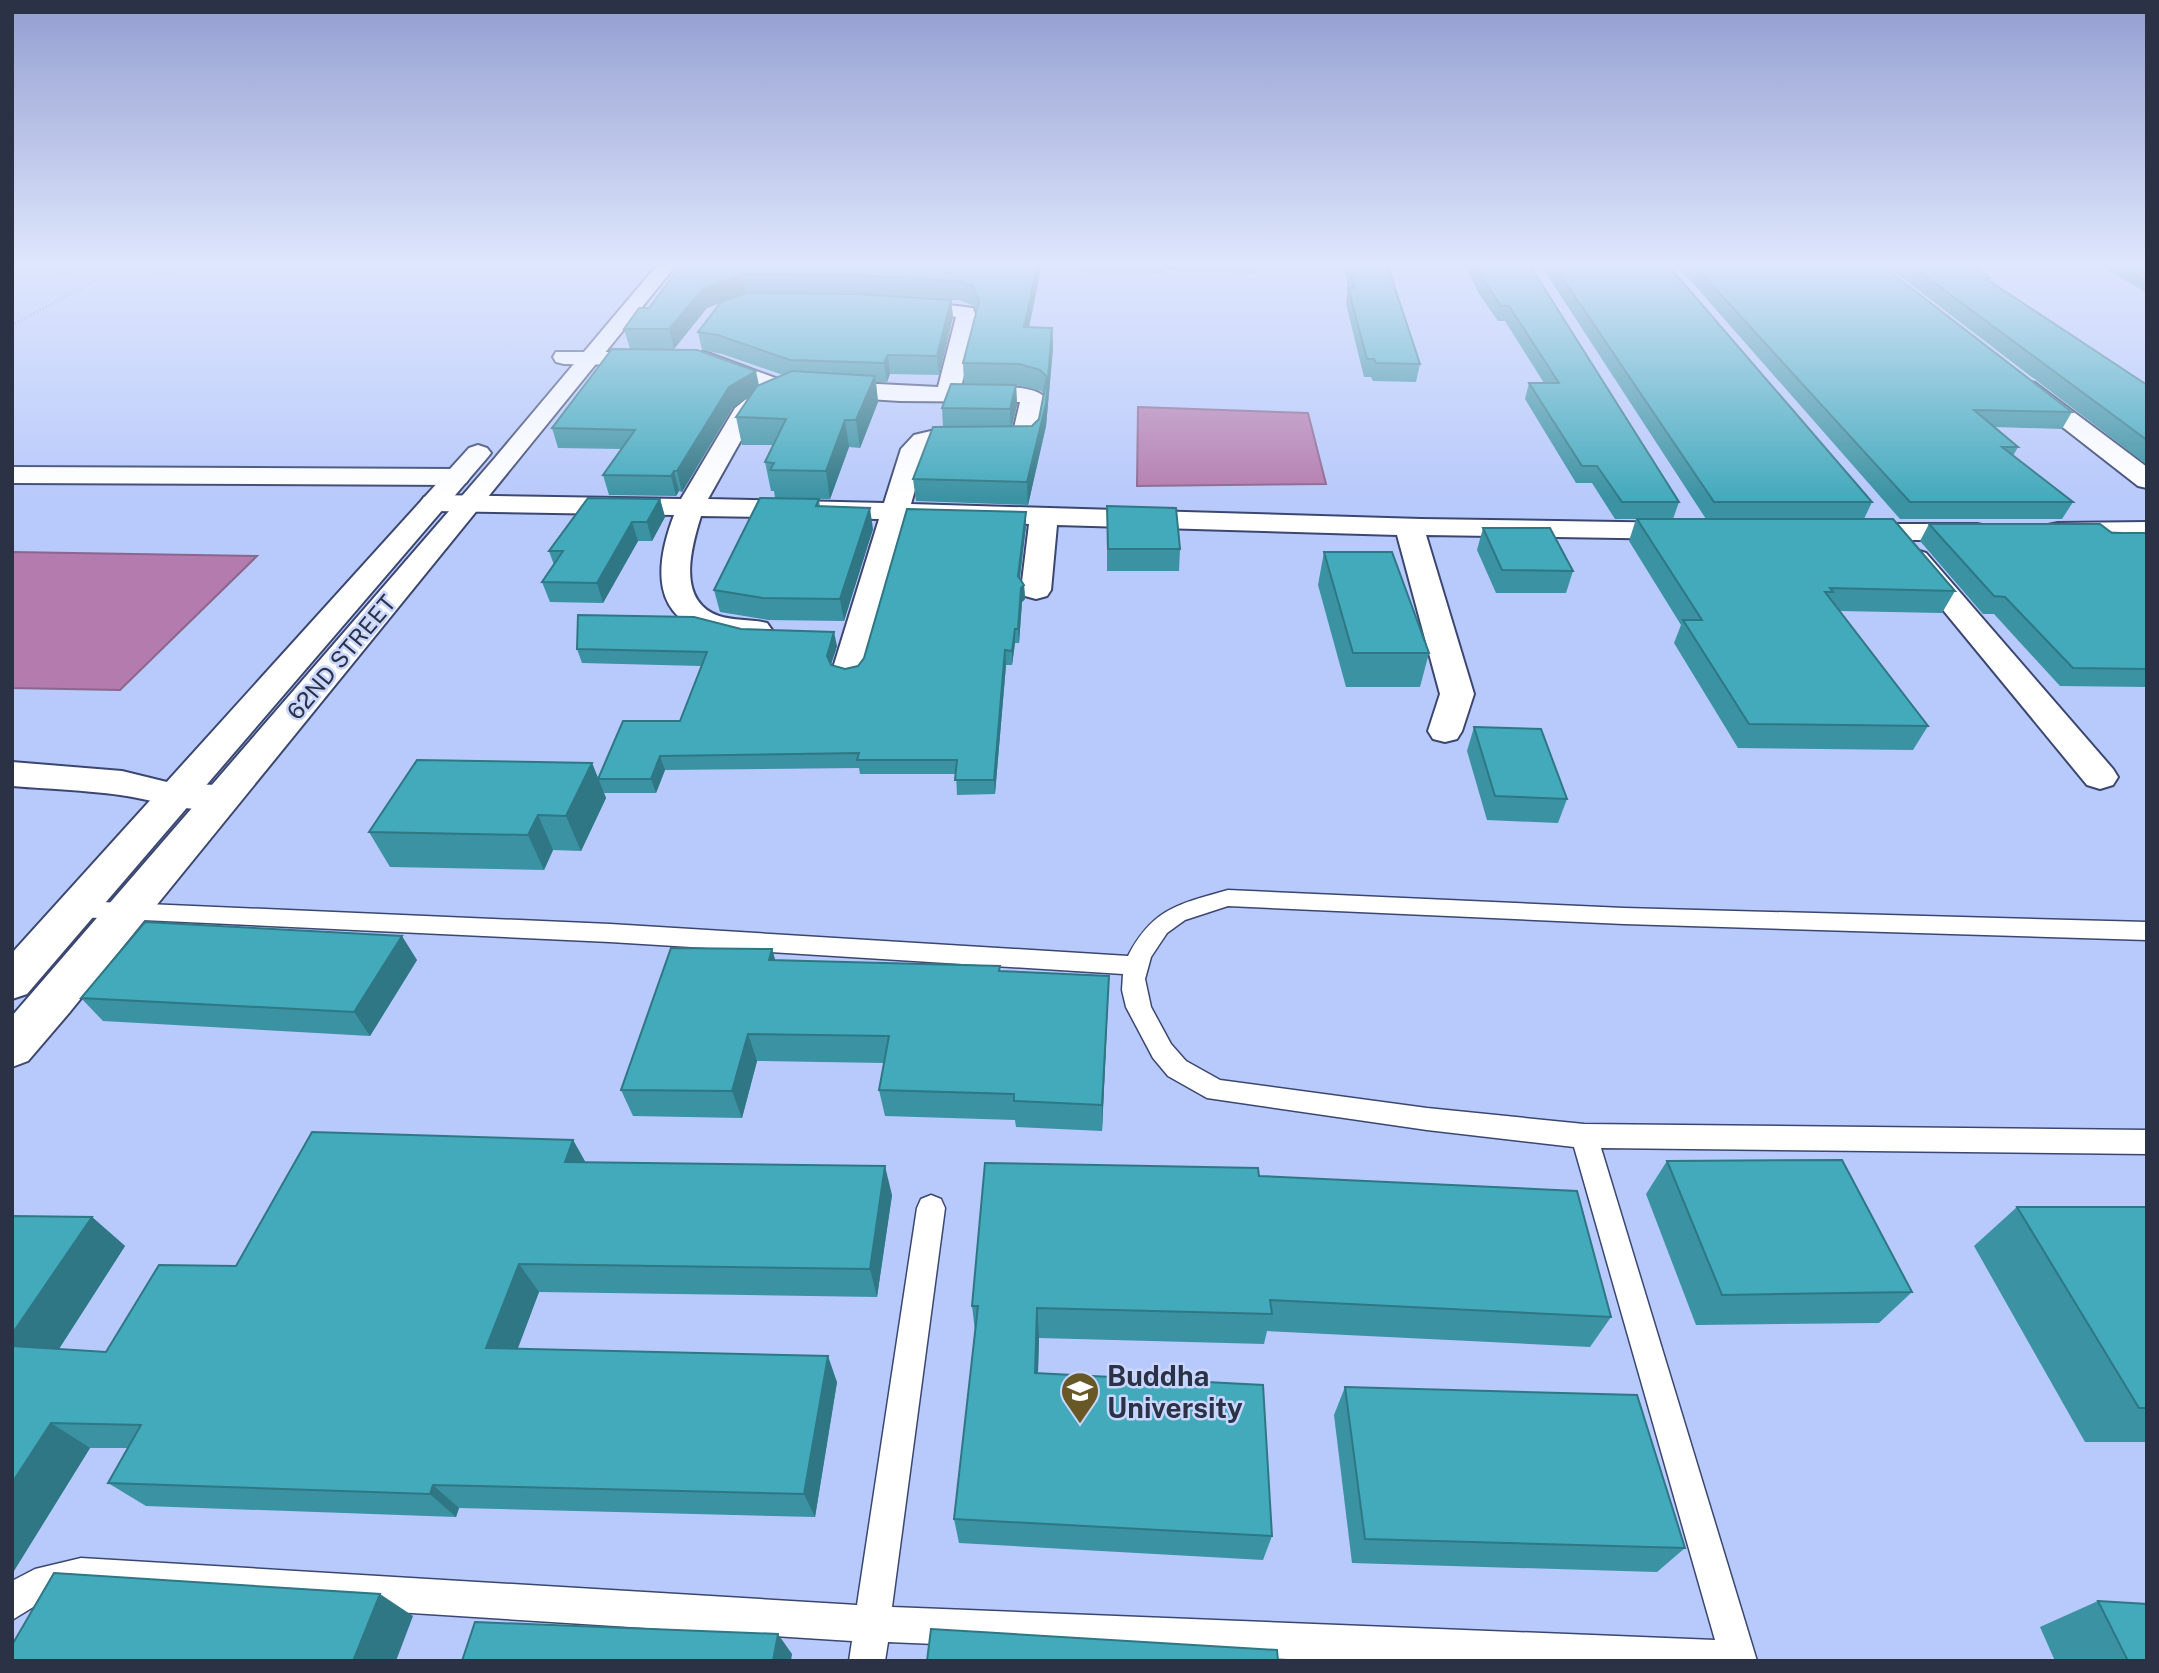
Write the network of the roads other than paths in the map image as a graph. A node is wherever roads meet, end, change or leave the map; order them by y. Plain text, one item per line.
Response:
1 (589, 342) edge
2 (593, 342) edge
3 (694, 342) edge
4 (962, 342) edge
5 (579, 357) junction
6 (683, 358) junction
7 (2007, 372) edge
8 (793, 388) junction
9 (948, 394) junction
10 (12, 475) edge
11 (2147, 480) edge
12 (463, 490) junction
13 (1867, 501) edge
14 (689, 507) junction
15 (894, 512) junction
16 (1044, 517) junction
17 (1696, 523) edge
18 (1409, 527) junction
19 (2147, 530) edge
20 (1828, 532) edge
21 (1894, 532) junction
22 (1036, 590) dead end
23 (780, 632) edge
24 (848, 671) edge
25 (1445, 732) dead end
26 (12, 774) edge
27 (2100, 777) dead end
28 (176, 796) junction
29 (223, 797) junction
30 (78, 909) junction
31 (130, 912) junction
32 (2147, 932) edge
33 (1137, 966) junction
34 (12, 982) edge
35 (12, 1048) edge
36 (1584, 1136) junction
37 (2147, 1142) edge
38 (932, 1208) dead end
39 (12, 1602) edge
40 (872, 1624) junction
41 (1739, 1660) edge
42 (867, 1661) edge

1 - 5 street, 62ND STREET
2 - 5 street, 62ND STREET
3 - 6 street
4 - 9 street
5 - 6 street
5 - 12 street, 62ND STREET
6 - 8 street
7 - 11 street
8 - 9 street
8 - 14 street
9 - 15 street
10 - 12 street
12 - 14 street
12 - 28 street, 62ND STREET
12 - 29 street, 62ND STREET
13 - 21 street
14 - 15 street
14 - 23 street
15 - 16 street
15 - 24 street
16 - 18 street
16 - 22 street
17 - 18 street
18 - 25 street
19 - 21 street
20 - 21 street
21 - 27 street
26 - 28 street
28 - 29 street
28 - 30 street, 62ND STREET
29 - 31 street, 62ND STREET
30 - 31 lane
30 - 34 street, 62ND STREET
31 - 33 lane
31 - 35 street, 62ND STREET
32 - 33 lane
33 - 36 lane
36 - 37 lane
36 - 41 lane
38 - 40 lane
39 - 40 lane
40 - 41 lane
40 - 42 lane

